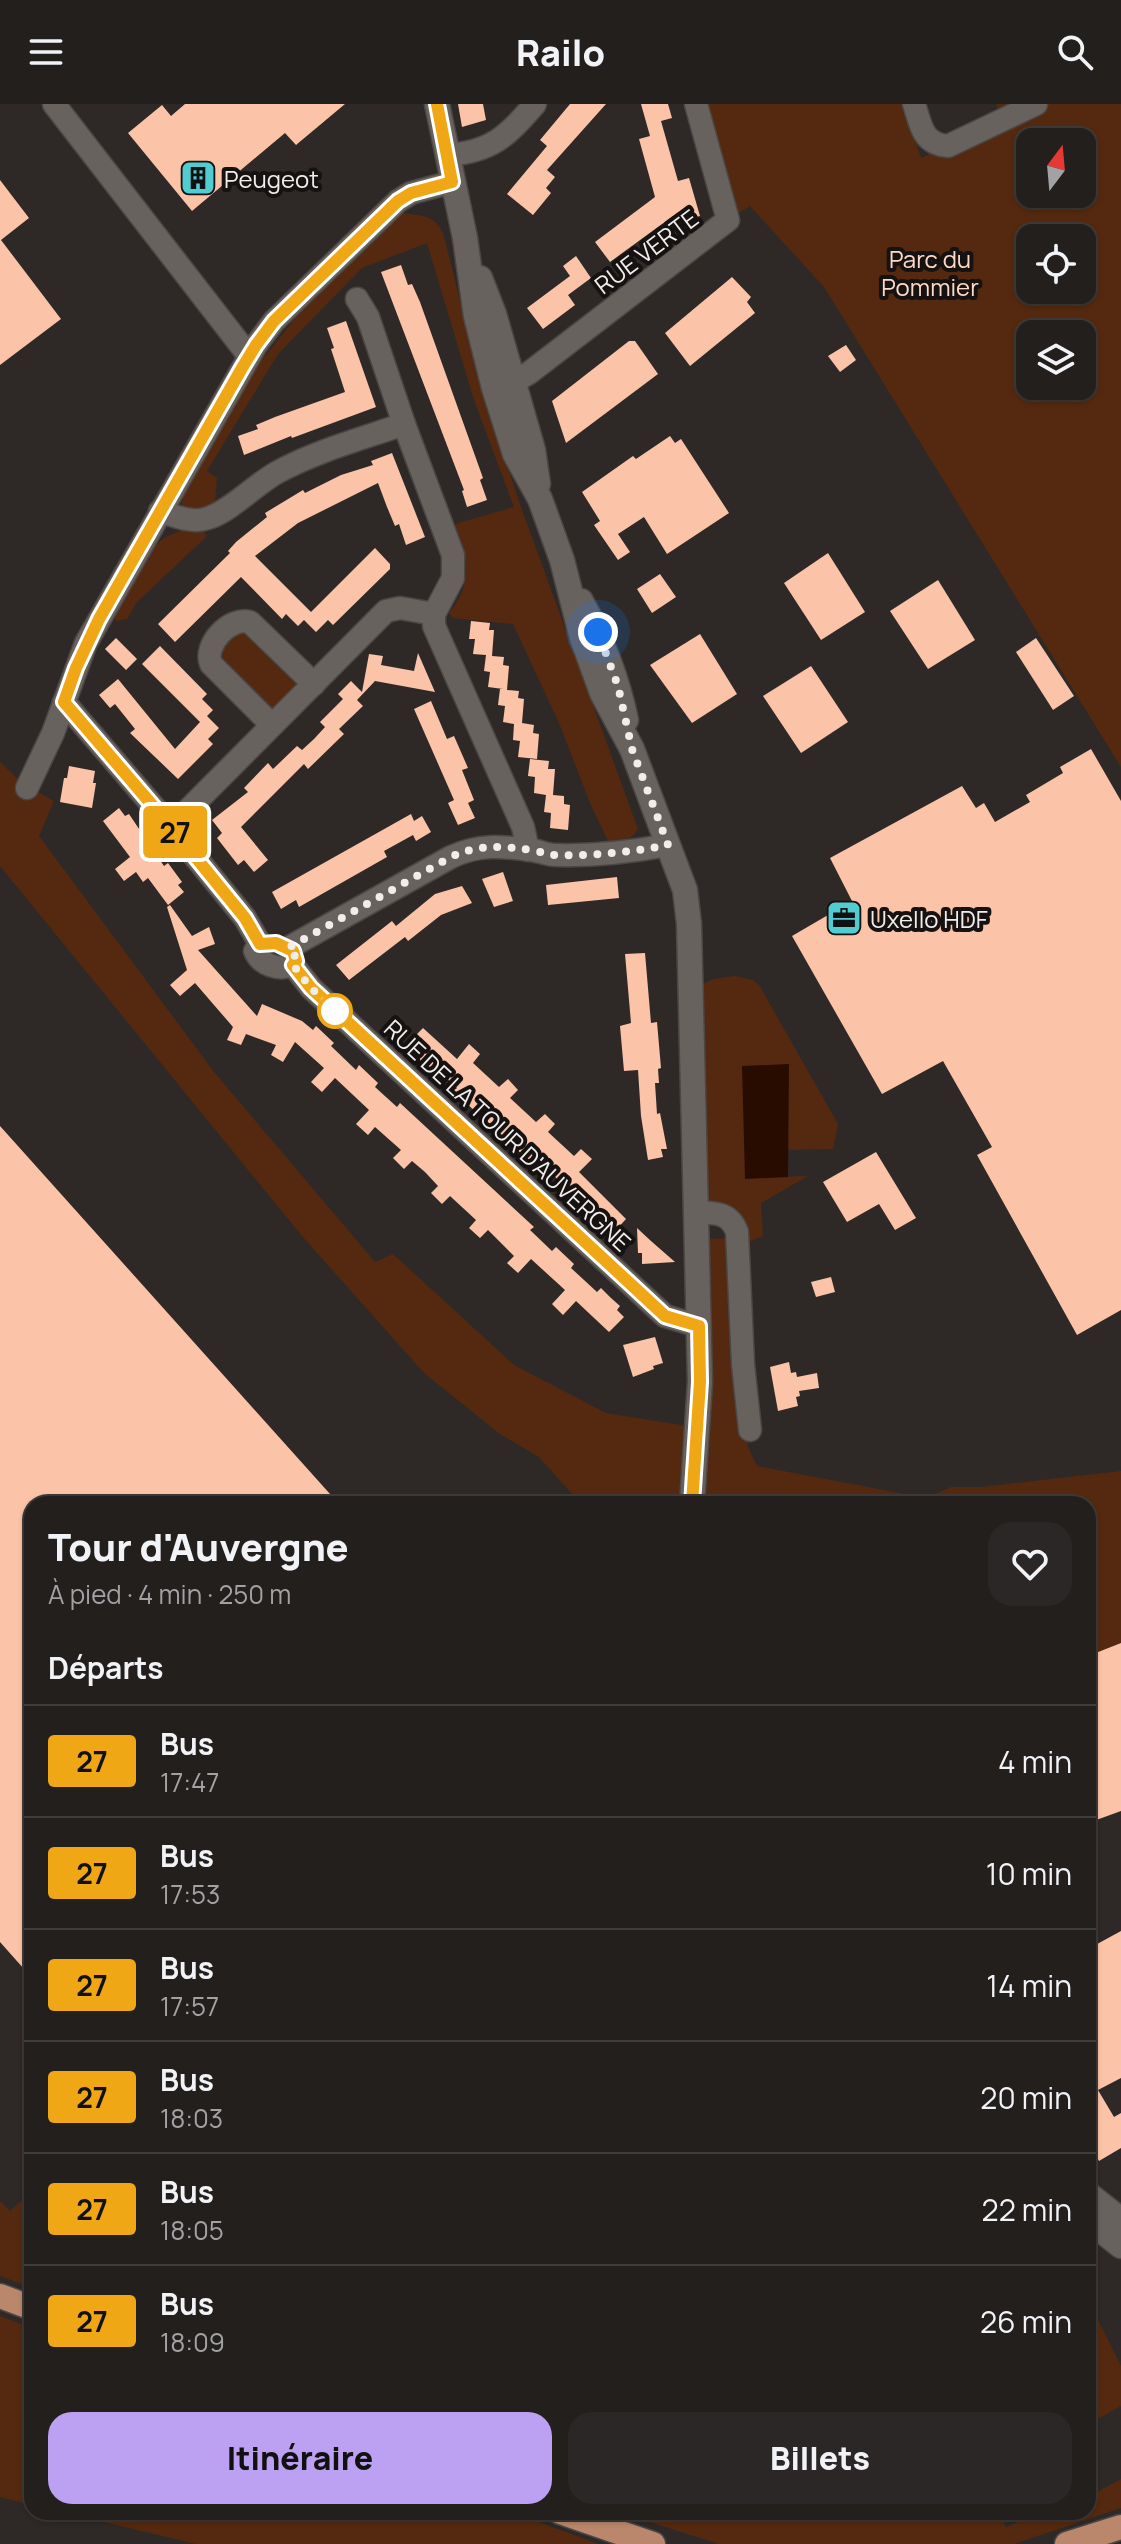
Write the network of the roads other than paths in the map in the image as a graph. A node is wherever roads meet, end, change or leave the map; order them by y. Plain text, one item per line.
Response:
1 (54, 104) edge
2 (437, 104) edge
3 (535, 104) edge
4 (696, 104) edge
5 (914, 104) edge
6 (1036, 104) edge
7 (447, 155) junction
8 (452, 182) junction
9 (357, 299) dead end
10 (249, 356) junction
11 (503, 385) junction
12 (404, 424) junction
13 (160, 511) junction
14 (434, 614) junction
15 (314, 684) junction
16 (64, 702) junction
17 (272, 725) junction
18 (27, 788) dead end
19 (171, 827) junction
20 (668, 845) junction
21 (528, 850) junction
22 (290, 957) junction
23 (697, 1212) junction
24 (699, 1326) junction
25 (750, 1430) dead end
26 (692, 1496) edge
27 (1096, 2200) edge
28 (1121, 2220) edge
29 (1096, 2226) edge
30 (1121, 2246) edge
31 (0, 2296) edge
32 (24, 2305) edge
33 (583, 2520) edge
34 (1121, 2527) edge
35 (653, 2544) edge
36 (1067, 2544) edge

1 - 10 street
2 - 7 main road
3 - 7 street
4 - 11 street, RUE VERTE
5 - 6 street
7 - 8 main road
8 - 10 street
8 - 11 main road
9 - 12 street
10 - 13 street
11 - 20 main road
12 - 13 street
12 - 14 street
13 - 16 street
14 - 15 street
14 - 21 street
15 - 17 street
15 - 17 street
16 - 18 street
16 - 19 street
17 - 19 street
19 - 22 street
20 - 21 street
20 - 23 main road
21 - 22 street
22 - 24 street, RUE DE LA TOUR D'AUVERGNE
23 - 24 main road
23 - 25 street
24 - 26 main road
27 - 28 main road
29 - 30 main road
31 - 32 main road
33 - 35 main road
34 - 36 main road

